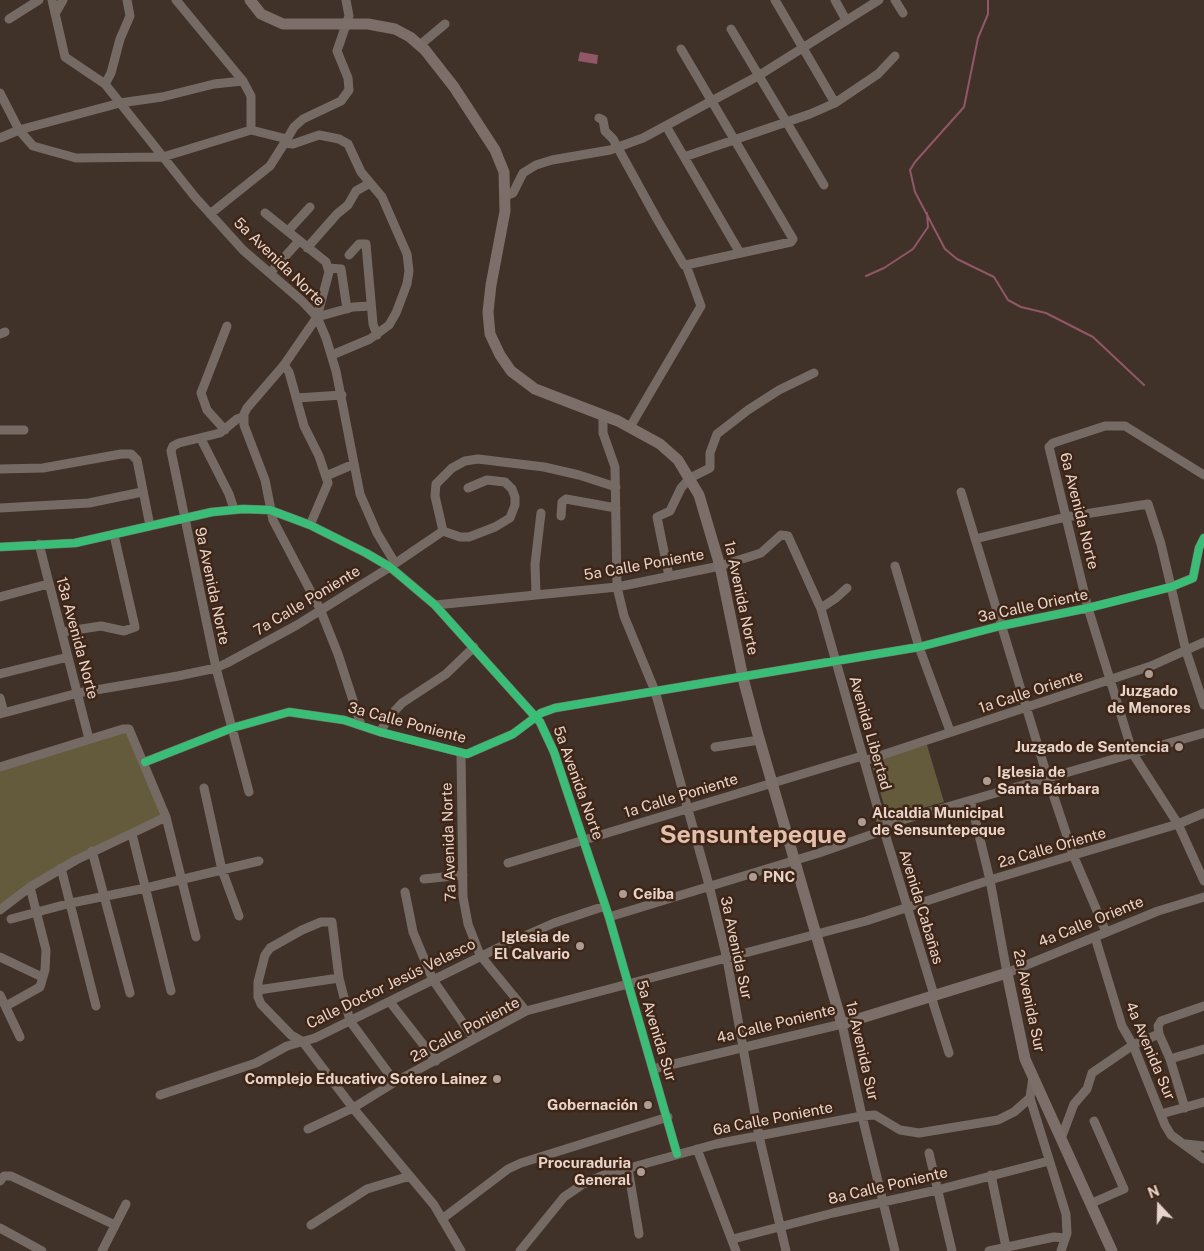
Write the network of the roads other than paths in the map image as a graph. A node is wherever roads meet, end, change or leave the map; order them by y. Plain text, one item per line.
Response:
1 (39, 0) edge
2 (52, 0) edge
3 (63, 0) edge
4 (127, 0) edge
5 (176, 0) edge
6 (250, 0) edge
7 (346, 0) edge
8 (775, 0) edge
9 (835, 0) edge
10 (879, 0) edge
11 (895, 0) edge
12 (903, 13) dead end
13 (55, 14) junction
14 (9, 19) dead end
15 (846, 20) junction
16 (347, 24) junction
17 (444, 24) dead end
18 (731, 29) dead end
19 (420, 45) junction
20 (802, 48) junction
21 (681, 49) dead end
22 (895, 56) dead end
23 (758, 76) junction
24 (243, 81) junction
25 (105, 84) junction
26 (0, 93) edge
27 (714, 102) junction
28 (120, 103) junction
29 (835, 103) junction
30 (599, 118) dead end
31 (786, 123) junction
32 (666, 126) junction
33 (19, 130) junction
34 (252, 130) junction
35 (0, 138) edge
36 (736, 140) junction
37 (286, 141) junction
38 (618, 148) junction
39 (163, 157) junction
40 (684, 157) junction
41 (370, 183) junction
42 (824, 185) dead end
43 (505, 196) junction
44 (310, 207) dead end
45 (265, 212) dead end
46 (210, 214) junction
47 (288, 231) junction
48 (299, 240) junction
49 (307, 248) junction
50 (740, 253) junction
51 (349, 255) dead end
52 (686, 265) junction
53 (329, 268) junction
54 (270, 273) junction
55 (371, 306) junction
56 (347, 309) junction
57 (317, 317) junction
58 (227, 326) dead end
59 (377, 335) junction
60 (332, 355) junction
61 (284, 365) junction
62 (814, 373) dead end
63 (342, 395) junction
64 (297, 398) junction
65 (603, 414) junction
66 (244, 417) junction
67 (630, 426) junction
68 (0, 430) edge
69 (24, 430) dead end
70 (225, 430) junction
71 (201, 439) junction
72 (354, 464) junction
73 (0, 469) edge
74 (326, 476) junction
75 (1204, 476) edge
76 (690, 478) junction
77 (616, 487) junction
78 (468, 488) dead end
79 (142, 492) junction
80 (961, 492) dead end
81 (0, 508) edge
82 (616, 508) junction
83 (234, 509) junction
84 (270, 510) junction
85 (541, 513) dead end
86 (561, 516) dead end
87 (183, 517) junction
88 (1066, 517) junction
89 (310, 525) junction
90 (150, 526) junction
91 (443, 531) junction
92 (114, 535) junction
93 (788, 536) joint
94 (1204, 538) edge
95 (976, 539) junction
96 (39, 544) junction
97 (0, 547) edge
98 (393, 565) junction
99 (720, 566) junction
100 (895, 566) dead end
101 (669, 576) junction
102 (48, 584) junction
103 (617, 587) junction
104 (1171, 587) junction
105 (847, 588) dead end
106 (536, 594) junction
107 (0, 597) edge
108 (435, 605) junction
109 (821, 608) junction
110 (1088, 608) junction
111 (320, 609) junction
112 (1000, 626) junction
113 (62, 632) junction
114 (1204, 642) edge
115 (474, 647) junction
116 (919, 647) junction
117 (1186, 650) junction
118 (68, 656) junction
119 (836, 662) junction
120 (216, 668) junction
121 (0, 674) edge
122 (743, 678) junction
123 (1112, 680) junction
124 (654, 691) junction
125 (78, 693) junction
126 (0, 698) edge
127 (1204, 705) edge
128 (1026, 709) junction
129 (2, 714) edge
130 (536, 717) junction
131 (361, 725) junction
132 (232, 728) junction
133 (950, 731) junction
134 (380, 732) junction
135 (1204, 733) edge
136 (89, 739) junction
137 (759, 740) junction
138 (714, 747) dead end
139 (460, 753) junction
140 (1133, 754) junction
141 (863, 758) junction
142 (145, 762) junction
143 (0, 767) edge
144 (1048, 779) junction
145 (771, 783) junction
146 (204, 788) dead end
147 (249, 792) dead end
148 (971, 802) junction
149 (685, 808) junction
150 (1204, 813) edge
151 (166, 817) junction
152 (1178, 824) junction
153 (883, 826) junction
154 (132, 834) junction
155 (585, 840) junction
156 (92, 851) junction
157 (1074, 856) junction
158 (795, 860) junction
159 (259, 861) dead end
160 (508, 863) dead end
161 (61, 868) junction
162 (222, 870) junction
163 (462, 875) junction
164 (424, 879) dead end
165 (181, 880) junction
166 (990, 880) junction
167 (1204, 882) edge
168 (709, 885) junction
169 (30, 887) junction
170 (146, 888) junction
171 (405, 892) dead end
172 (104, 895) junction
173 (1204, 897) edge
174 (71, 903) junction
175 (605, 906) junction
176 (907, 909) junction
177 (0, 910) edge
178 (36, 911) junction
179 (239, 916) dead end
180 (609, 917) junction
181 (11, 919) dead end
182 (1106, 932) junction
183 (815, 934) junction
184 (1095, 936) junction
185 (196, 937) dead end
186 (481, 956) junction
187 (0, 957) edge
188 (727, 959) junction
189 (1007, 972) junction
190 (42, 977) junction
191 (339, 978) junction
192 (433, 980) junction
193 (628, 985) junction
194 (258, 990) junction
195 (171, 991) dead end
196 (130, 993) dead end
197 (0, 995) edge
198 (932, 996) junction
199 (390, 1002) junction
200 (6, 1006) junction
201 (96, 1006) dead end
202 (1204, 1006) edge
203 (526, 1011) junction
204 (350, 1021) junction
205 (842, 1024) junction
206 (1159, 1034) junction
207 (20, 1037) dead end
208 (474, 1040) junction
209 (303, 1042) junction
210 (1134, 1045) junction
211 (742, 1048) junction
212 (1204, 1049) edge
213 (949, 1053) dead end
214 (1170, 1058) junction
215 (436, 1061) junction
216 (653, 1069) junction
217 (1033, 1074) junction
218 (395, 1082) junction
219 (160, 1096) dead end
220 (1030, 1098) junction
221 (1204, 1102) edge
222 (353, 1108) junction
223 (1185, 1108) junction
224 (1162, 1114) junction
225 (862, 1116) junction
226 (668, 1117) junction
227 (1094, 1121) dead end
228 (308, 1129) dead end
229 (759, 1136) junction
230 (1062, 1136) junction
231 (1184, 1143) junction
232 (1204, 1146) edge
233 (697, 1149) junction
234 (928, 1153) dead end
235 (678, 1154) junction
236 (1204, 1159) edge
237 (1049, 1161) junction
238 (628, 1168) junction
239 (991, 1175) junction
240 (410, 1176) junction
241 (0, 1181) edge
242 (937, 1190) junction
243 (881, 1201) junction
244 (1092, 1203) junction
245 (126, 1204) dead end
246 (442, 1219) junction
247 (311, 1224) dead end
248 (115, 1225) junction
249 (781, 1226) junction
250 (0, 1228) edge
251 (639, 1234) dead end
252 (1065, 1238) junction
253 (733, 1240) junction
254 (1006, 1247) junction
255 (42, 1251) edge
256 (102, 1251) edge
257 (461, 1251) edge
258 (520, 1251) edge
259 (736, 1251) edge
260 (786, 1251) edge
261 (895, 1251) edge
262 (952, 1251) edge
263 (989, 1251) edge
264 (1061, 1251) edge
265 (1112, 1251) edge

1 - 14 street
2 - 13 street, 5a Avenida Norte
3 - 13 street
4 - 25 street
5 - 24 street
6 - 16 main road, 1a Avenida Norte
7 - 16 street
8 - 20 street
9 - 15 street
10 - 15 street
11 - 12 street
13 - 25 street, 5a Avenida Norte
15 - 20 street
16 - 19 main road, 1a Avenida Norte
16 - 37 street
17 - 19 street
18 - 23 street
19 - 43 main road, 1a Avenida Norte
20 - 23 street
20 - 29 street
21 - 27 street
22 - 29 street
23 - 27 street
23 - 31 street
24 - 28 street
24 - 34 street
25 - 28 street, 5a Avenida Norte
26 - 33 street
27 - 32 street
27 - 36 street
28 - 33 street
28 - 39 street, 5a Avenida Norte
29 - 31 street
30 - 38 street
31 - 36 street
31 - 42 street
32 - 38 street
32 - 40 street
33 - 35 street
33 - 39 street
34 - 37 street
34 - 39 street
36 - 40 street
36 - 50 street
37 - 41 street
37 - 46 street
38 - 43 street
38 - 52 street
39 - 46 street, 5a Avenida Norte
40 - 50 street
41 - 49 street
41 - 59 street
43 - 65 main road, 1a Avenida Norte
44 - 47 street
45 - 47 street
46 - 54 street, 5a Avenida Norte
47 - 48 street
48 - 49 street
48 - 54 street
49 - 53 street
50 - 52 street
51 - 55 street
52 - 67 street
53 - 56 street
53 - 57 street
54 - 57 street, 5a Avenida Norte
55 - 56 street
55 - 59 street
56 - 57 street
57 - 60 street, 5a Avenida Norte
57 - 61 street
58 - 70 street
59 - 60 street
60 - 63 street, 5a Avenida Norte
61 - 64 street
61 - 66 street
62 - 76 street
63 - 64 street
63 - 72 street, 5a Avenida Norte
64 - 74 street
65 - 67 main road, 1a Avenida Norte
65 - 77 street, 3a Avenida Sur
66 - 70 street
66 - 84 street
67 - 76 main road, 1a Avenida Norte
68 - 69 street
70 - 71 street
71 - 83 street
71 - 87 street, 9a Avenida Norte
72 - 74 street
72 - 98 street, 5a Avenida Norte
73 - 79 street
74 - 89 street
75 - 88 street, 6a Avenida Norte
76 - 99 main road, 1a Avenida Norte
76 - 101 street
77 - 82 street, 3a Avenida Sur
77 - 91 street
78 - 91 street
79 - 81 street
79 - 90 street
80 - 95 street
82 - 86 street
82 - 103 street, 3a Avenida Sur
83 - 84 street
83 - 87 street
84 - 89 street
84 - 111 street
85 - 106 street
87 - 90 street
87 - 120 street, 9a Avenida Norte
88 - 95 street
88 - 104 street
88 - 110 street, 6a Avenida Norte
89 - 98 street
90 - 92 street
91 - 98 street, 7a Calle Poniente
92 - 96 street
92 - 113 street
93 - 99 street, 5a Calle Poniente
93 - 109 street, Avenida Libertad
94 - 104 street, 3a Calle Oriente
95 - 112 street
96 - 97 street
96 - 102 street, 13a Avenida Norte
98 - 108 street, 5a Avenida Norte
98 - 111 street, 7a Calle Poniente
99 - 101 street, 5a Calle Poniente
99 - 122 main road, 1a Avenida Norte
100 - 116 street
101 - 103 street, 5a Calle Poniente
102 - 107 street
102 - 113 street, 13a Avenida Norte
103 - 106 street, 5a Calle Poniente
103 - 124 street, 3a Avenida Sur
104 - 110 street, 3a Calle Oriente
104 - 117 street
105 - 109 street
106 - 108 street, 5a Calle Poniente
108 - 115 street, 5a Avenida Norte
109 - 119 street, Avenida Libertad
110 - 112 street, 3a Calle Oriente
110 - 123 street, 6a Avenida Norte
111 - 120 street, 7a Calle Poniente
111 - 131 street
112 - 116 street, 3a Calle Oriente
112 - 128 street
113 - 118 street, 13a Avenida Norte
114 - 117 street, 1a Calle Oriente
115 - 130 street, 5a Avenida Norte
115 - 134 street
116 - 119 street, 3a Calle Oriente
116 - 133 street
117 - 123 street, 1a Calle Oriente
117 - 127 street
118 - 121 street
118 - 125 street, 13a Avenida Norte
119 - 122 street, 3a Calle Poniente
119 - 141 street, Avenida Libertad
120 - 125 street, 7a Calle Poniente
120 - 132 street, 9a Avenida Norte
122 - 124 street, 3a Calle Poniente
122 - 137 main road, 1a Avenida Norte
123 - 128 street, 1a Calle Oriente
123 - 140 street, 6a Avenida Norte
124 - 130 street, 3a Calle Poniente
124 - 149 street, 3a Avenida Sur
125 - 129 street, 7a Calle Poniente
125 - 136 street, 13a Avenida Norte
126 - 129 street
128 - 133 street, 1a Calle Oriente
128 - 144 street
130 - 139 street, 3a Calle Poniente
130 - 155 street, 5a Avenida Norte
131 - 132 street, 3a Calle Poniente
131 - 134 street, 3a Calle Poniente
132 - 142 street, 3a Calle Poniente
132 - 147 street, 9a Avenida Norte
133 - 141 street, 1a Calle Oriente
134 - 139 street, 3a Calle Poniente
135 - 140 street
136 - 142 street
136 - 143 street
137 - 138 street
137 - 145 main road, 1a Avenida Norte
139 - 163 street, 7a Avenida Norte
140 - 144 street
140 - 152 street, 6a Avenida Norte
141 - 145 street, 1a Calle Poniente
141 - 153 street, Avenida Libertad
142 - 151 street
144 - 148 street
144 - 157 street
145 - 149 street, 1a Calle Poniente
145 - 158 main road, 1a Avenida Norte
146 - 162 street
148 - 153 street
148 - 166 street, 2a Avenida Sur
149 - 155 street, 1a Calle Poniente
149 - 168 street, 3a Avenida Sur
150 - 152 street, 2a Calle Oriente
151 - 154 street
151 - 165 street
152 - 157 street, 2a Calle Oriente
152 - 167 street, 6a Avenida Norte
153 - 158 street
153 - 176 street, Avenida Cabañas
154 - 156 street
154 - 170 street
155 - 160 street, 1a Calle Poniente
155 - 175 street, 5a Avenida Norte
156 - 161 street
156 - 172 street
157 - 166 street, 2a Calle Oriente
157 - 182 street
158 - 168 street
158 - 183 main road, 1a Avenida Sur
159 - 162 street
161 - 169 street
161 - 174 street
162 - 165 street
162 - 179 street
163 - 164 street
163 - 186 street, 7a Avenida Norte
165 - 170 street
165 - 185 street
166 - 176 street, 2a Calle Oriente
166 - 189 street, 2a Avenida Sur
168 - 180 street
168 - 188 street, 3a Avenida Sur
169 - 177 street
169 - 178 street
170 - 172 street
170 - 195 street
171 - 192 street
172 - 174 street
172 - 196 street
173 - 182 street, 4a Calle Oriente
174 - 178 street
174 - 201 street
175 - 180 street, 5a Avenida Norte
175 - 186 street, Calle Doctor Jesús Velasco
176 - 183 street, 2a Calle Poniente
176 - 198 street, Avenida Cabañas
178 - 181 street
178 - 190 street
180 - 193 street, 5a Avenida Sur
182 - 184 street, 4a Calle Oriente
183 - 188 street, 2a Calle Poniente
183 - 205 main road, 1a Avenida Sur
184 - 189 street, 4a Calle Oriente
184 - 210 street, 4a Avenida Sur
186 - 192 street, Calle Doctor Jesús Velasco
186 - 203 street, 7a Avenida Norte
187 - 190 street
188 - 193 street, 2a Calle Poniente
188 - 211 street, 3a Avenida Sur
189 - 198 main road, 4a Calle Oriente
189 - 217 main road, 2a Avenida Sur
190 - 200 street
191 - 194 street
191 - 194 street
191 - 204 street
192 - 199 street, Calle Doctor Jesús Velasco
192 - 208 street
193 - 203 street, 2a Calle Poniente
193 - 216 street, 5a Avenida Sur
194 - 209 street
197 - 200 street
198 - 205 main road, 4a Calle Poniente
198 - 213 street, Avenida Cabañas
199 - 204 street, Calle Doctor Jesús Velasco
199 - 215 street
200 - 207 street
202 - 206 street
203 - 208 street, 2a Calle Poniente
204 - 209 street, Calle Doctor Jesús Velasco
204 - 218 street
205 - 211 street, 4a Calle Poniente
205 - 225 street, 1a Avenida Sur
206 - 210 street
206 - 214 street
208 - 215 street, 2a Calle Poniente
209 - 219 street, Calle Doctor Jesús Velasco
209 - 222 street
210 - 224 street, 4a Avenida Sur
210 - 230 street
211 - 216 street, 4a Calle Poniente
211 - 229 street, 3a Avenida Sur
212 - 214 street
214 - 223 street
215 - 218 street, 2a Calle Poniente
216 - 226 street, 5a Avenida Sur
217 - 220 street
217 - 230 main road, 2a Avenida Sur
218 - 222 street, 2a Calle Poniente
220 - 225 street, 6a Calle Poniente
220 - 237 street
221 - 223 street
222 - 228 street, 2a Calle Poniente
222 - 240 street
223 - 224 street
224 - 231 street, 4a Avenida Sur
225 - 229 street, 6a Calle Poniente
225 - 243 street, 1a Avenida Sur
226 - 235 street, 5a Avenida Sur
226 - 246 street
227 - 244 street
229 - 233 street, 6a Calle Poniente
229 - 249 street, 3a Avenida Sur
230 - 244 main road, 2a Avenida Sur
231 - 232 street
231 - 236 street, 4a Avenida Sur
233 - 235 street, 6a Calle Poniente
233 - 253 street
234 - 242 street
235 - 238 street, 6a Calle Poniente
237 - 239 street, 8a Calle Poniente
237 - 252 street
238 - 251 street
238 - 258 street, 6a Calle Poniente
239 - 242 street, 8a Calle Poniente
239 - 254 street
240 - 246 street
240 - 247 street
241 - 248 street
242 - 243 street, 8a Calle Poniente
242 - 262 street
243 - 249 street, 8a Calle Poniente
243 - 261 street, 1a Avenida Sur
244 - 265 main road, 2a Avenida Sur
245 - 248 street
246 - 257 street
248 - 256 street
249 - 253 street, 8a Calle Poniente
249 - 260 street, 3a Avenida Sur
250 - 255 street
252 - 254 street
252 - 264 street
253 - 259 street
254 - 263 street

